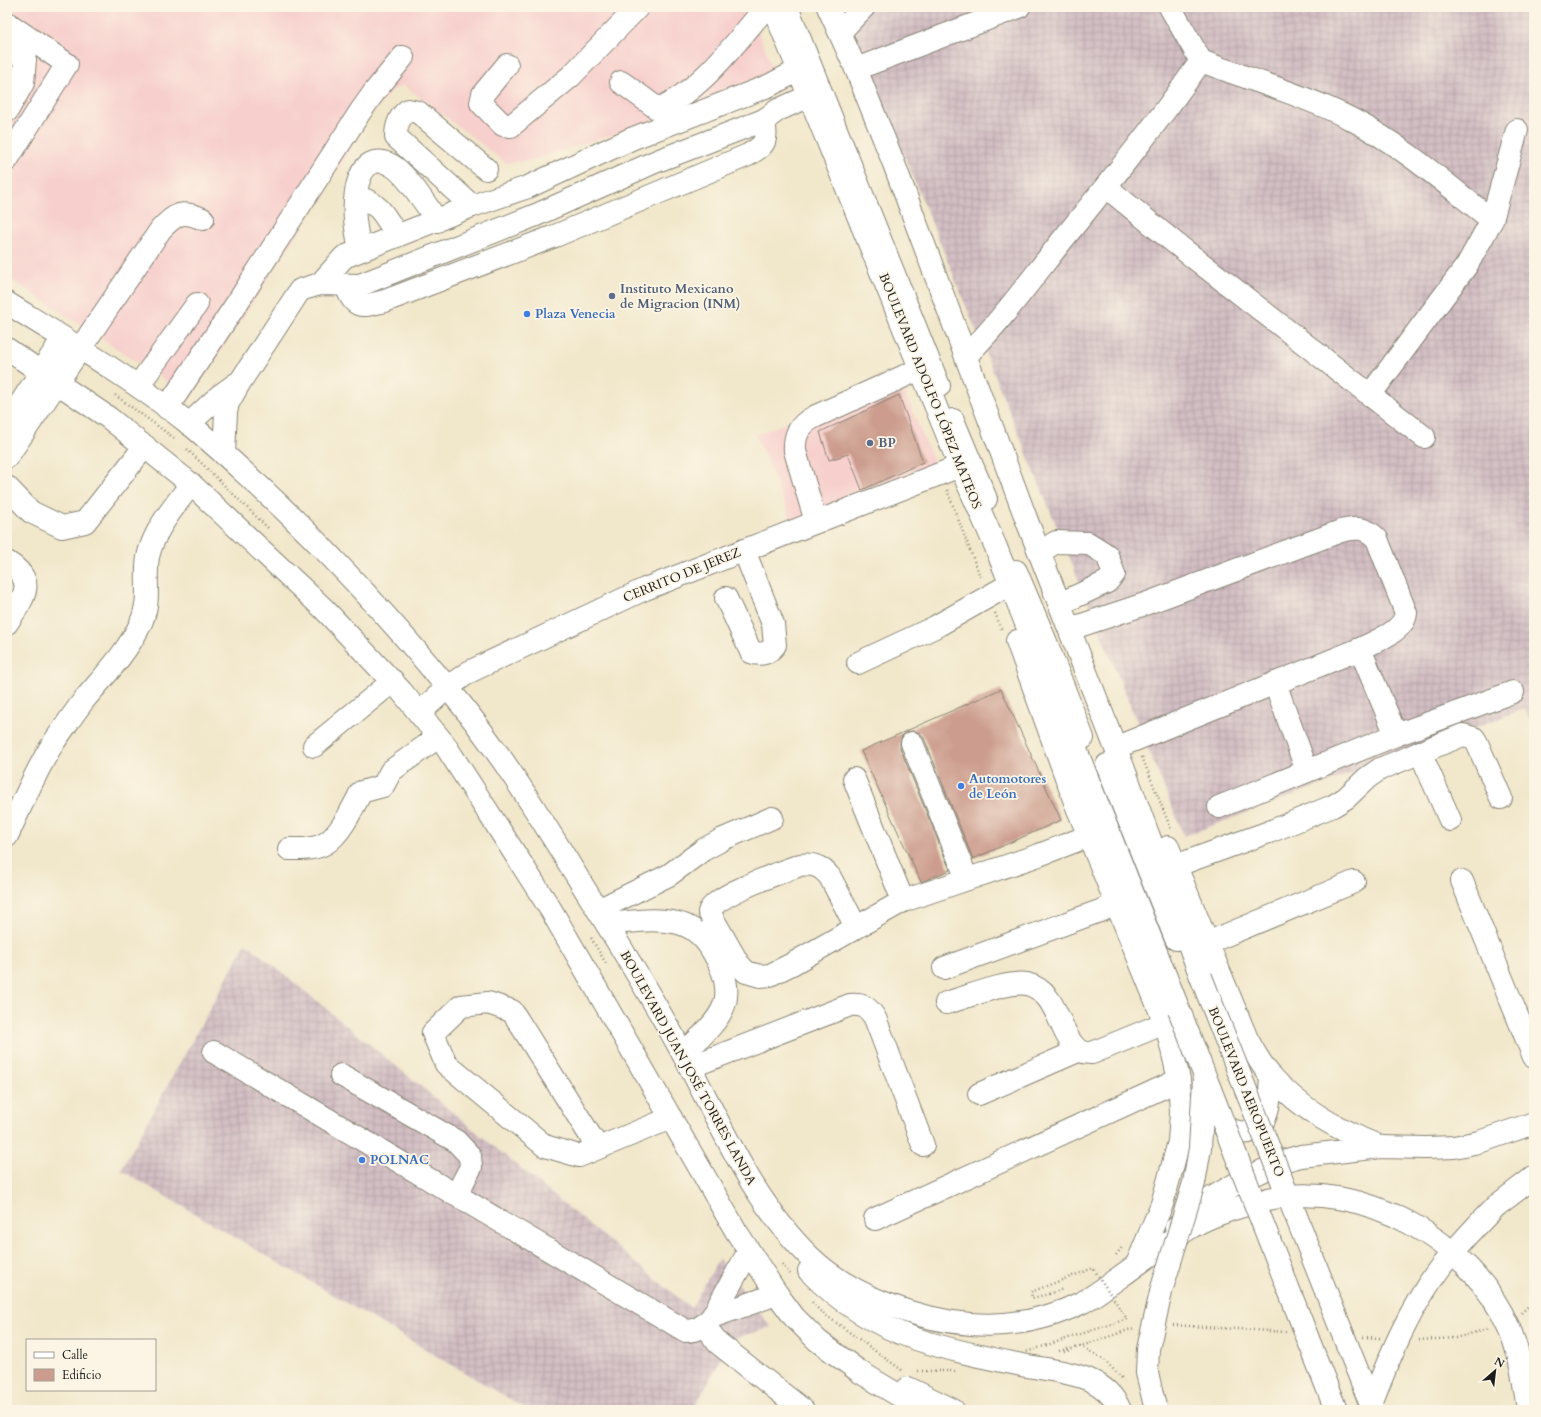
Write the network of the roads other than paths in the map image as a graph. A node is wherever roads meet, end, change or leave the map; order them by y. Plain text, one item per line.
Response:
1 (638, 7) edge
2 (766, 7) edge
3 (773, 7) edge
4 (787, 7) edge
5 (828, 7) edge
6 (864, 7) edge
7 (1019, 7) edge
8 (1170, 7) edge
9 (7, 23) edge
10 (840, 32) junction
11 (7, 44) edge
12 (403, 57) dead end
13 (1201, 61) junction
14 (507, 65) dead end
15 (856, 69) junction
16 (799, 70) junction
17 (621, 82) dead end
18 (809, 96) junction
19 (7, 111) edge
20 (663, 117) junction
21 (764, 120) junction
22 (1517, 130) dead end
23 (646, 134) junction
24 (7, 160) edge
25 (657, 161) junction
26 (486, 169) dead end
27 (869, 172) dead end
28 (528, 186) junction
29 (1106, 187) junction
30 (356, 196) junction
31 (472, 206) junction
32 (536, 215) junction
33 (203, 219) dead end
34 (1492, 220) junction
35 (437, 221) junction
36 (397, 236) junction
37 (894, 236) dead end
38 (546, 240) junction
39 (360, 250) junction
40 (320, 284) junction
41 (346, 285) junction
42 (7, 303) edge
43 (197, 304) dead end
44 (72, 343) junction
45 (7, 349) edge
46 (967, 355) junction
47 (920, 369) junction
48 (50, 377) junction
49 (240, 382) junction
50 (138, 386) junction
51 (1370, 395) junction
52 (167, 408) junction
53 (7, 424) edge
54 (189, 424) junction
55 (1424, 437) dead end
56 (145, 446) junction
57 (224, 454) junction
58 (7, 457) edge
59 (960, 466) junction
60 (191, 484) junction
61 (7, 487) edge
62 (1027, 521) junction
63 (816, 522) junction
64 (995, 545) junction
65 (1045, 549) junction
66 (744, 550) junction
67 (7, 562) edge
68 (1000, 590) junction
69 (726, 598) dead end
70 (1068, 600) junction
71 (7, 623) edge
72 (1079, 626) junction
73 (1360, 649) junction
74 (858, 663) dead end
75 (393, 681) junction
76 (1275, 684) junction
77 (448, 688) junction
78 (1513, 692) dead end
79 (419, 713) junction
80 (1396, 735) junction
81 (438, 737) junction
82 (912, 743) dead end
83 (1126, 743) junction
84 (314, 746) dead end
85 (1420, 752) junction
86 (1104, 771) junction
87 (1307, 771) junction
88 (854, 779) dead end
89 (1501, 798) dead end
90 (1219, 807) dead end
91 (772, 818) dead end
92 (1450, 820) dead end
93 (7, 836) edge
94 (1089, 836) junction
95 (289, 850) dead end
96 (1176, 866) junction
97 (967, 879) junction
98 (1462, 881) dead end
99 (1354, 882) dead end
100 (903, 901) junction
101 (1116, 905) junction
102 (602, 917) junction
103 (856, 926) junction
104 (1207, 943) junction
105 (944, 968) dead end
106 (946, 1004) dead end
107 (1193, 1004) dead end
108 (1166, 1026) junction
109 (1078, 1051) junction
110 (214, 1052) dead end
111 (1534, 1057) edge
112 (686, 1061) junction
113 (1205, 1072) junction
114 (341, 1075) dead end
115 (1271, 1076) junction
116 (1179, 1080) junction
117 (979, 1094) dead end
118 (671, 1118) junction
119 (1534, 1123) edge
120 (923, 1145) dead end
121 (1381, 1147) junction
122 (598, 1148) junction
123 (1534, 1178) edge
124 (760, 1195) junction
125 (456, 1196) junction
126 (875, 1219) dead end
127 (749, 1252) junction
128 (1137, 1264) junction
129 (777, 1294) junction
130 (708, 1321) junction
131 (860, 1372) junction
132 (1156, 1408) edge
133 (803, 1410) edge
134 (923, 1410) edge
135 (953, 1410) edge
136 (1120, 1410) edge
137 (1336, 1410) edge
138 (1369, 1410) edge
139 (1373, 1410) edge
140 (1528, 1410) edge

1 - 14 main road
2 - 20 main road
3 - 16 main road, BOULEVARD ADOLFO LÓPEZ MATEOS
4 - 86 main road
5 - 10 main road
6 - 10 main road
7 - 15 main road
8 - 13 main road
9 - 24 main road
10 - 15 main road
11 - 19 main road
12 - 52 main road
13 - 29 main road
13 - 34 main road
15 - 46 main road
16 - 18 main road, BOULEVARD ADOLFO LÓPEZ MATEOS
16 - 20 main road
17 - 20 main road
18 - 21 main road
18 - 47 main road, BOULEVARD ADOLFO LÓPEZ MATEOS
20 - 23 main road
21 - 25 main road
21 - 38 main road
22 - 34 main road
23 - 25 main road
23 - 28 main road
25 - 32 main road
26 - 31 main road
27 - 37 main road
28 - 31 main road
28 - 32 main road
29 - 46 main road
29 - 51 main road
30 - 35 main road
30 - 36 main road
30 - 39 main road
31 - 35 main road
32 - 38 main road
32 - 41 main road
33 - 44 main road
34 - 51 main road
35 - 36 main road
36 - 39 main road
38 - 41 main road
39 - 40 main road
40 - 41 main road
40 - 49 main road
42 - 44 main road, BOULEVARD JUAN JOSÉ TORRES LANDA
43 - 50 main road
44 - 48 main road
44 - 50 main road, BOULEVARD JUAN JOSÉ TORRES LANDA
45 - 48 main road
46 - 62 main road
47 - 59 main road, BOULEVARD ADOLFO LÓPEZ MATEOS
47 - 63 main road
48 - 53 main road
48 - 56 main road
48 - 58 main road
49 - 54 main road
49 - 57 main road
50 - 52 main road, BOULEVARD JUAN JOSÉ TORRES LANDA
51 - 55 main road
52 - 54 main road, BOULEVARD JUAN JOSÉ TORRES LANDA
54 - 57 main road, BOULEVARD JUAN JOSÉ TORRES LANDA
56 - 60 main road
56 - 61 main road
57 - 77 main road, BOULEVARD JUAN JOSÉ TORRES LANDA
59 - 63 main road, CERRITO DE JEREZ
59 - 64 main road, BOULEVARD ADOLFO LÓPEZ MATEOS
60 - 75 main road
60 - 93 main road
62 - 65 main road
62 - 86 main road
63 - 66 main road, CERRITO DE JEREZ
64 - 68 main road
64 - 86 main road, BOULEVARD ADOLFO LÓPEZ MATEOS
65 - 70 main road
65 - 70 main road
66 - 69 main road
66 - 77 main road, CERRITO DE JEREZ
67 - 71 main road
68 - 74 main road
68 - 94 main road
70 - 72 main road
72 - 73 main road
72 - 83 main road
73 - 76 main road
73 - 80 main road
75 - 79 main road
75 - 84 main road
76 - 83 main road
76 - 87 main road
77 - 79 main road, CERRITO DE JEREZ
77 - 102 main road, BOULEVARD JUAN JOSÉ TORRES LANDA
78 - 80 main road
79 - 81 main road
80 - 87 main road
81 - 95 main road
81 - 118 main road
82 - 97 main road
83 - 96 main road
85 - 89 main road
85 - 92 main road
85 - 96 main road
86 - 107 main road
86 - 113 main road, bridge
86 - 139 main road, BOULEVARD AEROPUERTO, bridge
87 - 90 main road
88 - 100 main road
91 - 102 main road
94 - 97 main road
94 - 101 main road
96 - 104 main road
97 - 100 main road
98 - 111 main road
99 - 104 main road
100 - 103 main road
101 - 105 main road
101 - 108 main road
102 - 112 main road, BOULEVARD JUAN JOSÉ TORRES LANDA
102 - 112 main road
103 - 103 main road
104 - 115 main road
106 - 109 main road
108 - 109 main road
108 - 115 main road
108 - 116 main road
109 - 117 main road
110 - 125 main road
112 - 120 main road
112 - 124 main road, BOULEVARD JUAN JOSÉ TORRES LANDA
113 - 132 main road, bridge
113 - 137 main road, bridge
114 - 125 main road
115 - 121 main road
116 - 126 main road
116 - 128 main road
118 - 122 main road
118 - 127 main road
119 - 121 main road
121 - 128 main road
122 - 122 main road
123 - 138 main road, bridge
124 - 128 main road, BOULEVARD JUAN JOSÉ TORRES LANDA
124 - 136 main road
125 - 130 main road
127 - 129 main road
127 - 130 main road
128 - 140 main road, BOULEVARD JUAN JOSÉ TORRES LANDA, bridge
129 - 130 main road
129 - 131 main road
130 - 133 main road
131 - 134 main road
131 - 135 main road

